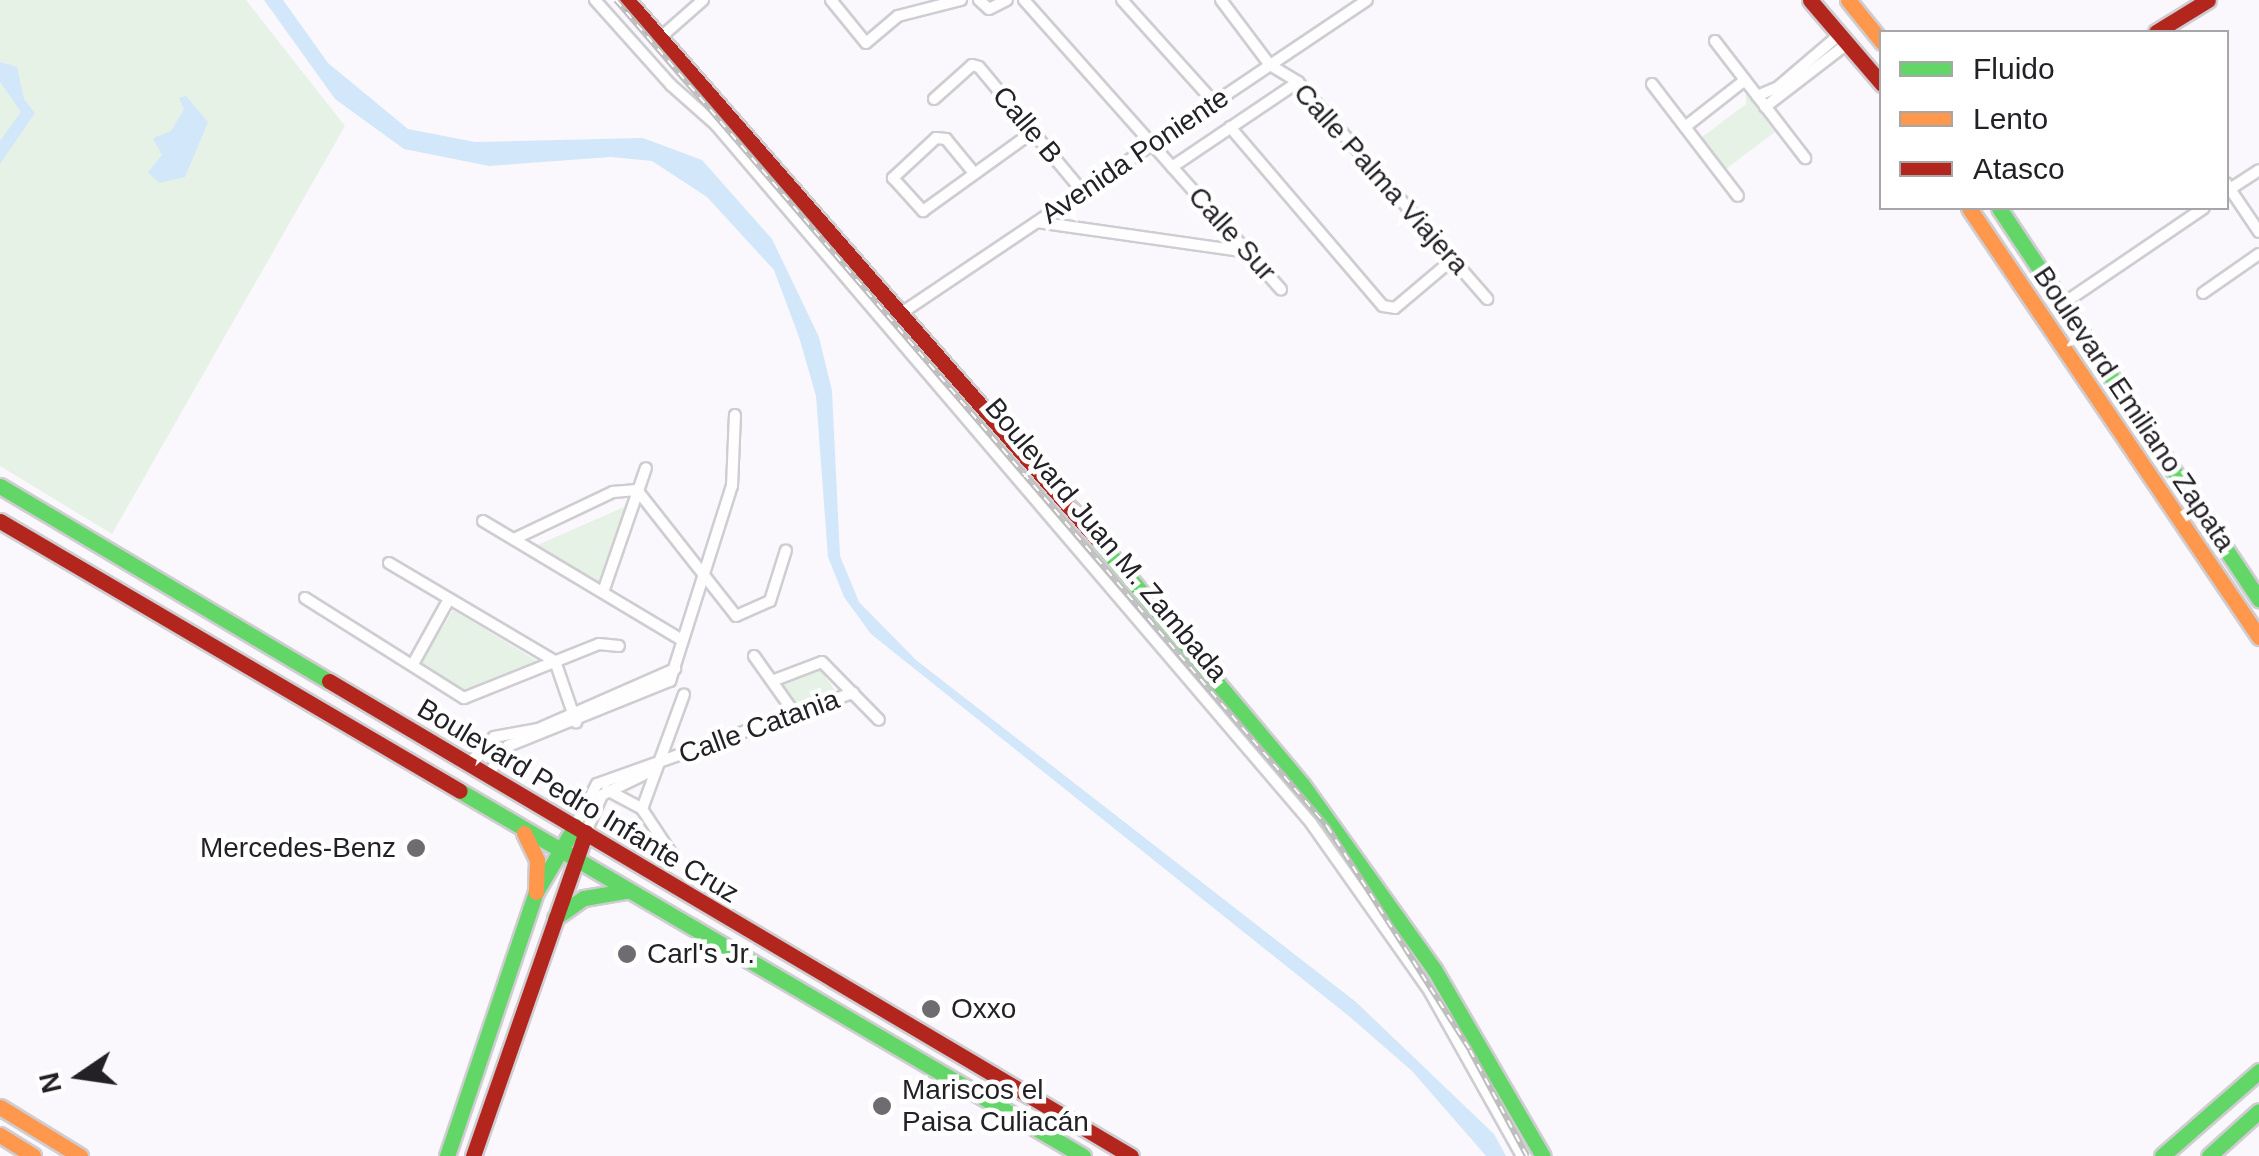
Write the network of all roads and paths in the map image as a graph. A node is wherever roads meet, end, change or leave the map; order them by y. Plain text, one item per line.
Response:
1 (595, 0) edge
2 (627, 0) edge
3 (703, 0) edge
4 (831, 0) edge
5 (930, 0) edge
6 (961, 0) edge
7 (979, 0) edge
8 (1007, 0) edge
9 (1024, 0) edge
10 (1122, 0) edge
11 (1221, 0) edge
12 (1367, 0) edge
13 (1810, 0) edge
14 (1848, 0) edge
15 (2208, 0) edge
16 (940, 10) junction
17 (2159, 30) edge
18 (660, 37) junction
19 (1879, 38) edge
20 (1844, 39) junction
21 (1714, 42) dead end
22 (1270, 66) junction
23 (1745, 80) junction
24 (1879, 80) edge
25 (1298, 82) junction
26 (1652, 84) dead end
27 (1756, 96) junction
28 (934, 100) dead end
29 (1214, 102) junction
30 (1766, 107) junction
31 (1230, 127) junction
32 (1685, 127) junction
33 (1034, 131) junction
34 (1151, 144) junction
35 (1805, 158) dead end
36 (1172, 166) junction
37 (2259, 170) edge
38 (974, 173) junction
39 (2229, 187) edge
40 (2229, 189) edge
41 (1082, 192) junction
42 (1738, 196) dead end
43 (1971, 210) edge
44 (2000, 210) edge
45 (2201, 210) edge
46 (1036, 222) junction
47 (2259, 232) edge
48 (1248, 252) junction
49 (2259, 254) edge
50 (1453, 259) junction
51 (1281, 289) dead end
52 (2203, 293) dead end
53 (1486, 299) dead end
54 (2064, 303) junction
55 (902, 312) junction
56 (735, 416) dead end
57 (646, 468) dead end
58 (0, 486) edge
59 (637, 490) junction
60 (484, 520) dead end
61 (0, 521) edge
62 (514, 539) junction
63 (786, 550) dead end
64 (389, 563) dead end
65 (702, 580) junction
66 (603, 592) junction
67 (305, 598) dead end
68 (2259, 598) edge
69 (449, 599) junction
70 (2259, 637) edge
71 (682, 640) junction
72 (619, 646) dead end
73 (754, 656) dead end
74 (555, 662) junction
75 (412, 664) junction
76 (772, 681) junction
77 (853, 693) junction
78 (684, 694) dead end
79 (795, 714) junction
80 (575, 718) junction
81 (879, 720) dead end
82 (659, 764) junction
83 (468, 765) junction
84 (487, 776) junction
85 (597, 784) junction
86 (608, 791) junction
87 (642, 809) junction
88 (580, 829) junction
89 (522, 831) junction
90 (671, 853) dead end
91 (567, 856) junction
92 (629, 891) junction
93 (536, 892) junction
94 (555, 918) junction
95 (2259, 1071) edge
96 (2259, 1087) edge
97 (0, 1107) edge
98 (2259, 1111) edge
99 (2259, 1126) edge
100 (0, 1136) edge
101 (33, 1156) edge
102 (80, 1156) edge
103 (446, 1156) edge
104 (473, 1156) edge
105 (1084, 1156) edge
106 (1131, 1156) edge
107 (1522, 1156) edge
108 (1543, 1156) edge
109 (2162, 1156) edge
110 (2172, 1156) edge
111 (2209, 1156) edge
112 (2224, 1156) edge

1 - 107 street, Boulevard Juan M. Zambada
2 - 18 main road, Boulevard Juan M. Zambada
3 - 18 street
4 - 16 street
5 - 16 street
6 - 16 street
7 - 8 street
9 - 34 street, Calle Sur
10 - 29 street
11 - 22 street
12 - 22 street, Avenida Poniente
13 - 20 main road
14 - 19 main road
15 - 17 main road
18 - 55 main road, Boulevard Juan M. Zambada
20 - 24 main road
20 - 27 street
20 - 30 street
21 - 23 street
22 - 25 street, Calle Palma Viajera
22 - 29 street, Avenida Poniente
23 - 27 street
23 - 32 street
25 - 31 street
25 - 50 street, Calle Palma Viajera
26 - 32 street
27 - 30 street
28 - 33 street, Calle B
29 - 34 street, Avenida Poniente
30 - 35 street
31 - 36 street
31 - 50 street
32 - 42 street
33 - 38 street
33 - 41 street, Calle B
34 - 36 street, Calle Sur
34 - 41 street, Avenida Poniente
36 - 48 street, Calle Sur
37 - 39 street
38 - 38 street
40 - 47 street
41 - 46 street, Avenida Poniente
43 - 70 main road, Boulevard Emiliano Zapata
44 - 54 main road, Boulevard Emiliano Zapata
45 - 54 street
46 - 48 street
46 - 55 street, Avenida Poniente
48 - 51 street, Calle Sur
49 - 52 street
50 - 53 street, Calle Palma Viajera
54 - 68 main road, Boulevard Emiliano Zapata
55 - 108 main road, Boulevard Juan M. Zambada
56 - 65 street
57 - 59 street
58 - 83 main road, Boulevard Pedro Infante Cruz
59 - 62 street
59 - 65 street
59 - 66 street
60 - 62 street
61 - 89 main road, Boulevard Pedro Infante Cruz
62 - 66 street
63 - 65 street
64 - 69 street
65 - 71 street
66 - 71 street
67 - 75 street
69 - 74 street
69 - 75 street
71 - 80 street
72 - 74 street
73 - 76 street
74 - 75 street
74 - 80 street
76 - 77 street
76 - 79 street
77 - 79 street, Calle Catania
77 - 81 street
78 - 82 street
79 - 82 street, Calle Catania
80 - 83 street
80 - 84 street
82 - 85 street
82 - 86 street
82 - 87 street
83 - 84 main road, Boulevard Pedro Infante Cruz
84 - 88 main road, Boulevard Pedro Infante Cruz
85 - 86 street
85 - 88 street
86 - 87 street
86 - 88 street
87 - 90 street
88 - 91 main road
88 - 106 main road, Boulevard Pedro Infante Cruz
89 - 91 main road, Boulevard Pedro Infante Cruz
89 - 93 main road
91 - 92 main road, Boulevard Pedro Infante Cruz
91 - 93 main road
91 - 94 main road
92 - 94 main road
92 - 105 main road, Boulevard Pedro Infante Cruz
93 - 103 main road
94 - 104 main road
95 - 109 main road
96 - 110 main road
97 - 102 main road
98 - 111 main road
99 - 112 main road
100 - 101 main road

